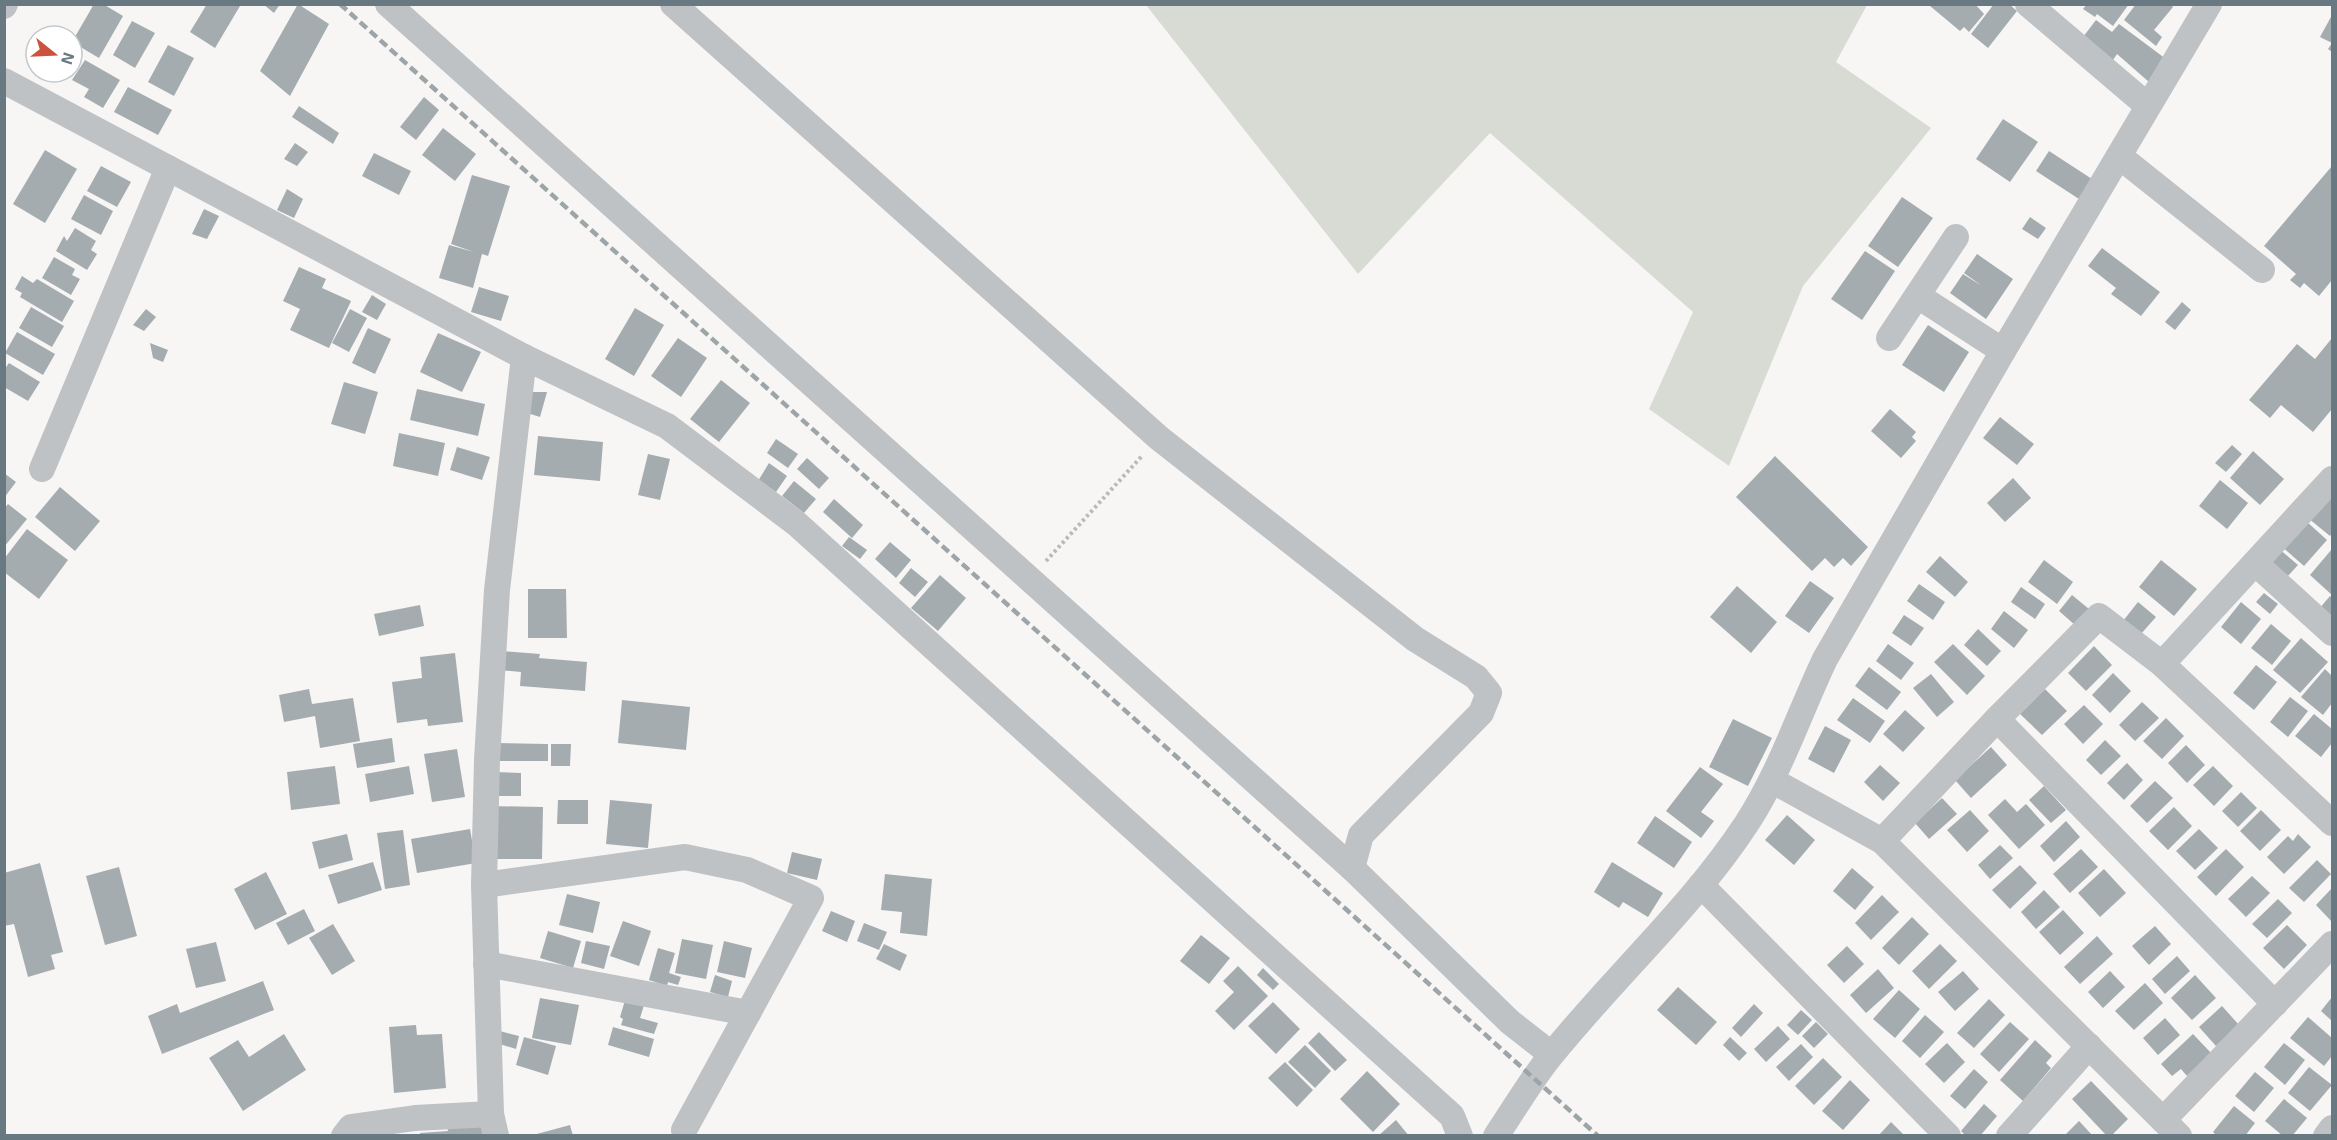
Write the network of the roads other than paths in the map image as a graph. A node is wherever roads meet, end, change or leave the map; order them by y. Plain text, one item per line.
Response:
1 (388, 4) edge
2 (674, 4) edge
3 (2028, 4) edge
4 (2209, 4) edge
5 (4, 81) edge
6 (2148, 106) junction
7 (2119, 156) junction
8 (168, 168) junction
9 (1956, 237) dead end
10 (2262, 270) dead end
11 (1917, 296) junction
12 (1889, 338) dead end
13 (2003, 351) junction
14 (524, 357) junction
15 (42, 469) dead end
16 (2332, 479) edge
17 (2255, 563) junction
18 (2332, 633) edge
19 (2162, 664) junction
20 (1996, 719) junction
21 (1773, 781) junction
22 (2332, 823) edge
23 (1882, 841) junction
24 (1352, 868) junction
25 (484, 885) junction
26 (1701, 885) junction
27 (2332, 944) edge
28 (486, 964) junction
29 (2275, 1004) junction
30 (748, 1013) junction
31 (2089, 1046) junction
32 (1551, 1054) junction
33 (494, 1125) edge
34 (2171, 1128) edge
35 (2332, 1128) edge
36 (684, 1130) dead end
37 (344, 1136) edge
38 (1460, 1136) edge
39 (1496, 1136) edge
40 (1948, 1136) edge
41 (2009, 1136) edge
42 (2326, 1136) edge

1 - 24 street
2 - 24 street
3 - 6 street
4 - 6 street
5 - 8 street
6 - 7 street
7 - 10 street
7 - 13 street
8 - 14 street
8 - 15 street
9 - 11 street
11 - 12 street
11 - 13 street
13 - 21 street
14 - 25 street
14 - 38 street
16 - 17 street
17 - 18 street
17 - 19 street
19 - 20 street
19 - 22 street
20 - 23 street
20 - 29 street
21 - 23 street
21 - 26 street
23 - 31 street
24 - 32 street
25 - 28 street
25 - 30 street
26 - 32 street
26 - 40 street
27 - 29 street
28 - 30 street
28 - 33 street
29 - 34 street
30 - 36 street
31 - 34 street
31 - 41 street
32 - 39 street
33 - 37 street
35 - 42 street

